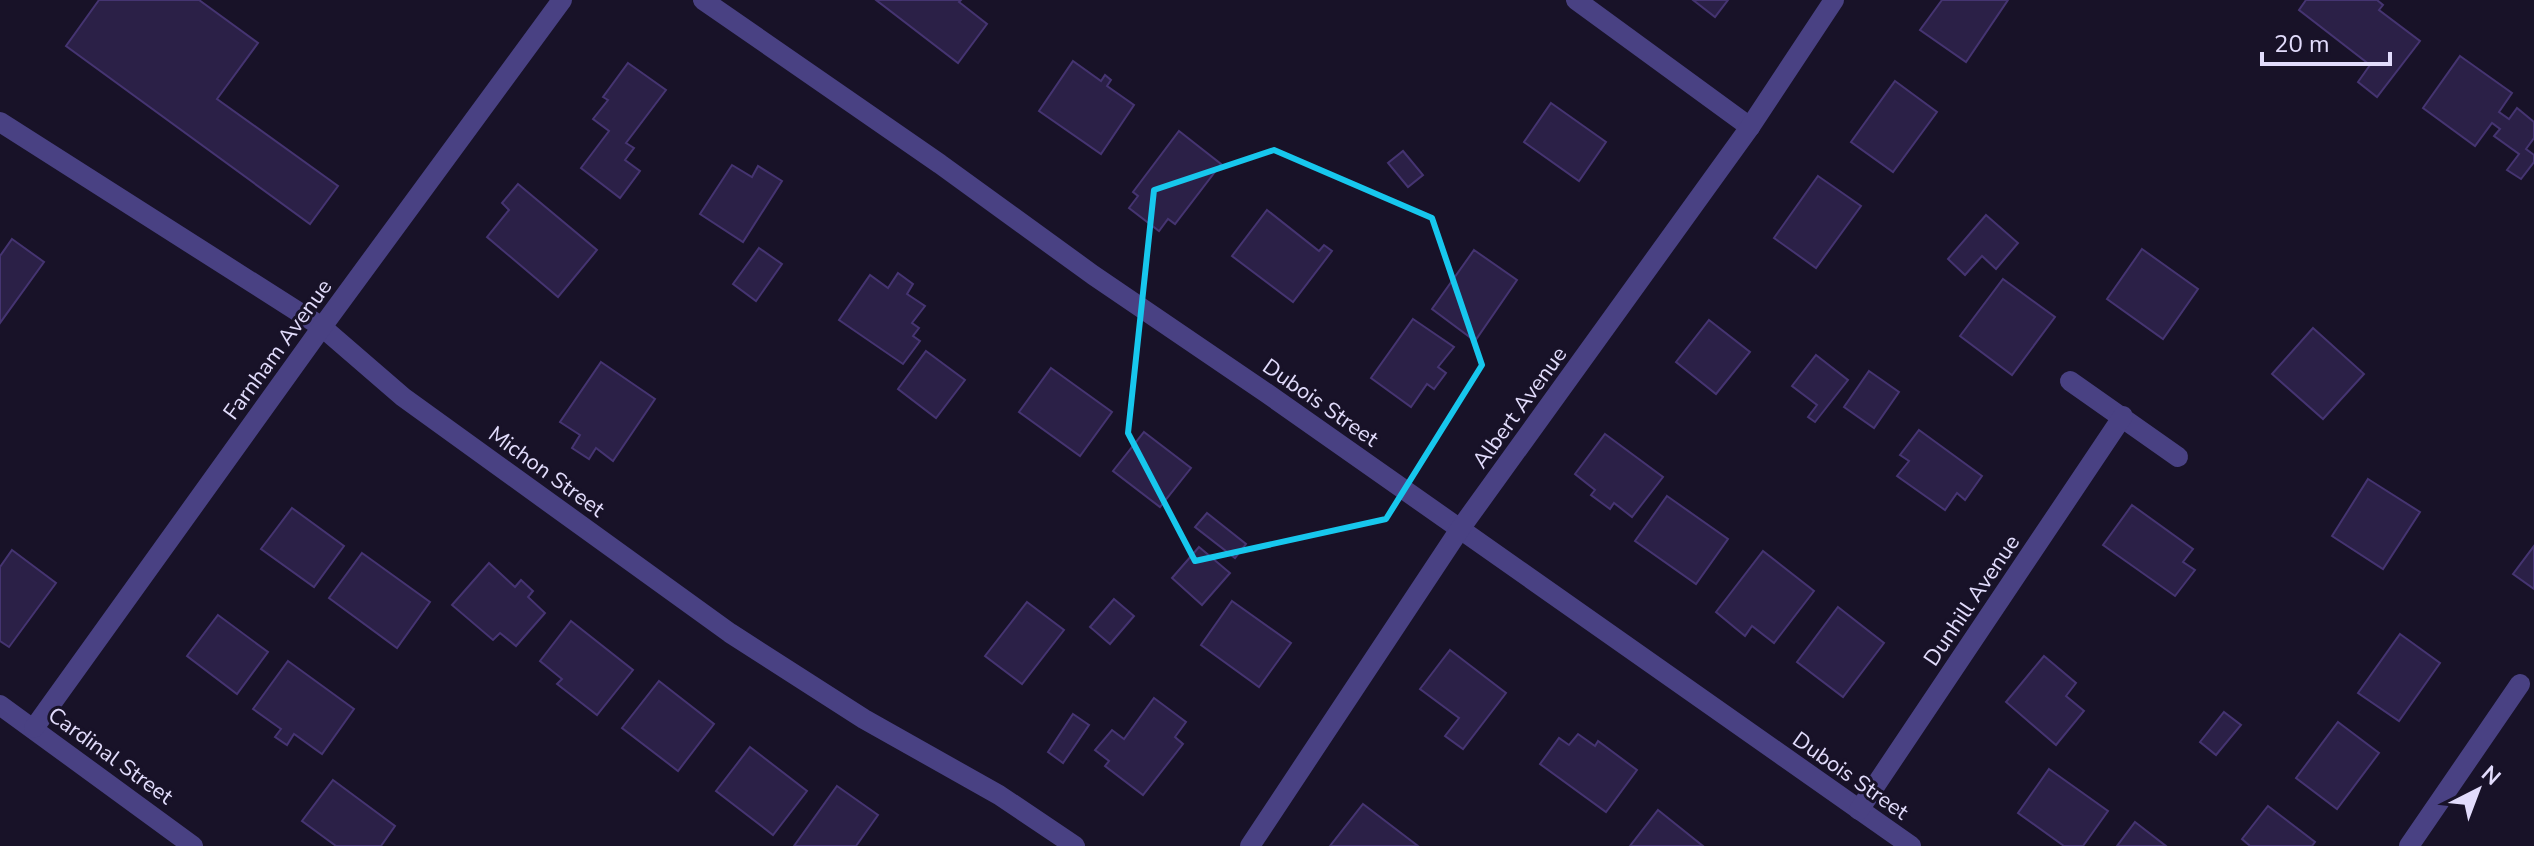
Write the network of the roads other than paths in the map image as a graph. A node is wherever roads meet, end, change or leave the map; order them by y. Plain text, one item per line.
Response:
1 (562, 0) edge
2 (703, 0) edge
3 (1576, 0) edge
4 (1834, 0) edge
5 (1750, 127) junction
6 (2, 128) edge
7 (322, 327) junction
8 (2070, 381) dead end
9 (2123, 416) junction
10 (2178, 457) dead end
11 (1460, 529) junction
12 (2520, 684) dead end
13 (0, 705) edge
14 (34, 728) junction
15 (1859, 810) junction
16 (193, 846) edge
17 (1075, 846) edge
18 (1250, 846) edge
19 (1911, 846) edge
20 (2409, 846) edge

1 - 7 street, Farnham Avenue
2 - 11 street, Dubois Street
3 - 5 street
4 - 5 street, Albert Avenue
5 - 11 street, Albert Avenue
6 - 7 street, Michon Street
7 - 14 street, Farnham Avenue
7 - 17 street, Michon Street
8 - 9 street
9 - 10 street
9 - 15 street, Dunhill Avenue
11 - 15 street, Dubois Street
11 - 18 street, Albert Avenue
12 - 20 street
13 - 14 street, Cardinal Street
14 - 16 street, Cardinal Street
15 - 19 street, Dubois Street

